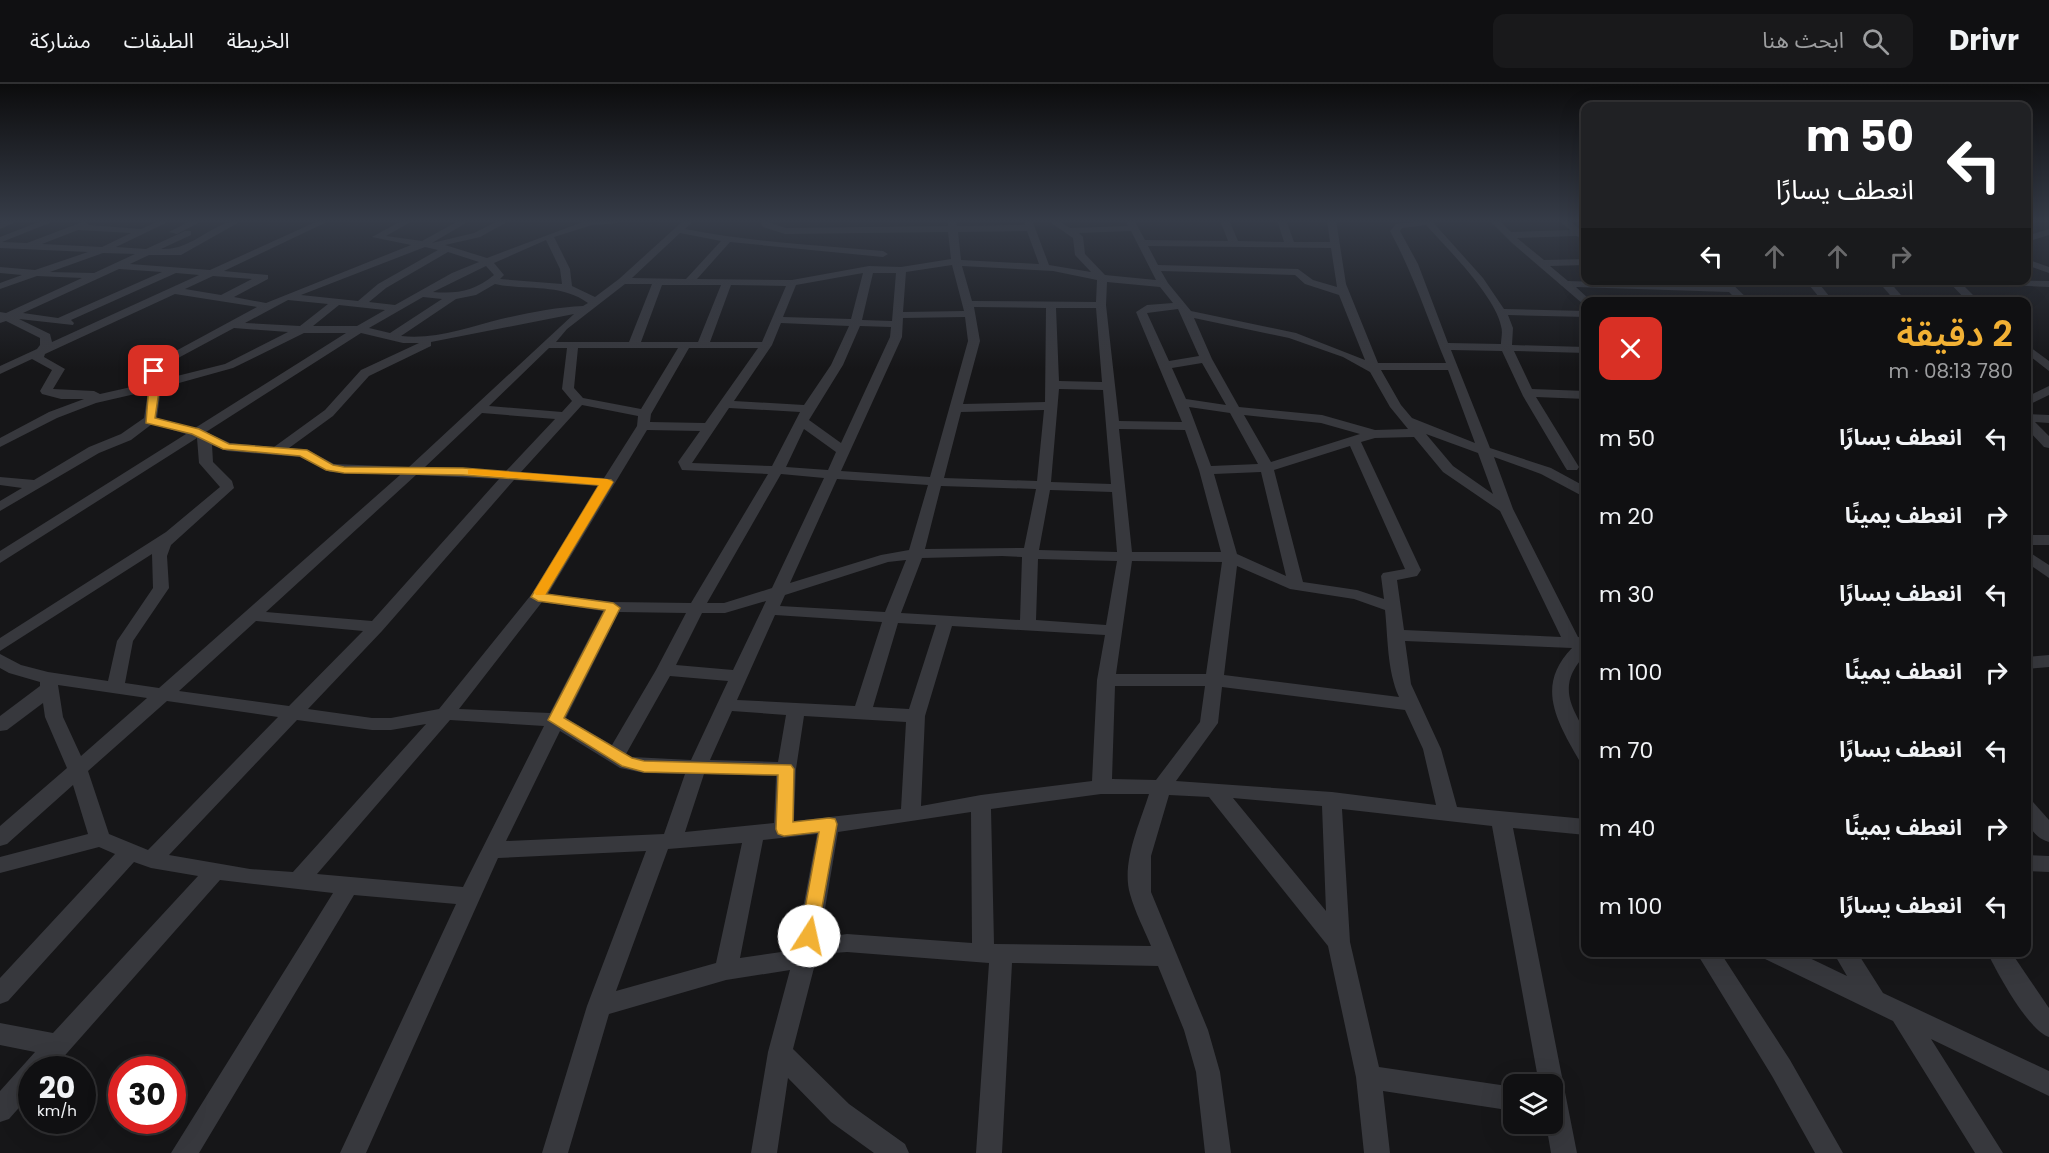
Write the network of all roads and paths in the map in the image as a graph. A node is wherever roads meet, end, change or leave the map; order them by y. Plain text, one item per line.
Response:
1 (869, 269) edge
2 (0, 270) edge
3 (41, 270) edge
4 (112, 270) edge
5 (161, 270) edge
6 (222, 270) edge
7 (359, 270) edge
8 (412, 270) edge
9 (470, 270) edge
10 (498, 270) edge
11 (565, 270) edge
12 (635, 270) edge
13 (699, 270) edge
14 (864, 270) edge
15 (897, 270) edge
16 (901, 270) joint
17 (958, 270) edge
18 (1060, 270) edge
19 (1094, 270) edge
20 (1156, 270) edge
21 (1222, 270) edge
22 (1339, 270) edge
23 (1415, 270) edge
24 (1469, 270) edge
25 (1552, 270) edge
26 (174, 271) junction
27 (32, 273) junction
28 (213, 274) junction
29 (101, 275) junction
30 (1102, 278) junction
31 (494, 281) junction
32 (623, 281) junction
33 (658, 281) junction
34 (689, 281) junction
35 (727, 282) junction
36 (792, 283) junction
37 (2031, 283) edge
38 (1163, 284) junction
39 (1568, 284) junction
40 (1581, 284) edge
41 (2049, 284) edge
42 (1596, 285) edge
43 (1728, 285) edge
44 (1814, 285) edge
45 (1887, 285) edge
46 (1957, 285) edge
47 (0, 286) edge
48 (567, 286) junction
49 (1733, 290) junction
50 (177, 291) junction
51 (1344, 293) junction
52 (373, 294) junction
53 (418, 296) junction
54 (285, 297) junction
55 (1582, 297) edge
56 (1737, 297) edge
57 (1825, 297) edge
58 (1897, 297) edge
59 (1970, 297) edge
60 (224, 298) junction
61 (451, 298) junction
62 (336, 303) junction
63 (589, 305) junction
64 (1051, 305) junction
65 (1101, 305) junction
66 (268, 306) junction
67 (358, 306) junction
68 (397, 308) junction
69 (969, 309) junction
70 (1182, 309) junction
71 (1500, 312) junction
72 (1581, 314) edge
73 (5, 316) edge
74 (115, 319) junction
75 (897, 319) junction
76 (778, 320) junction
77 (58, 322) junction
78 (856, 322) junction
79 (231, 325) junction
80 (359, 329) junction
81 (302, 330) junction
82 (392, 337) junction
83 (441, 338) junction
84 (634, 344) junction
85 (686, 344) junction
86 (703, 344) junction
87 (546, 345) junction
88 (573, 345) junction
89 (766, 345) junction
90 (1443, 346) junction
91 (1507, 348) junction
92 (1581, 350) edge
93 (2031, 351) edge
94 (39, 353) junction
95 (1206, 359) junction
96 (1165, 365) junction
97 (2049, 367) edge
98 (1374, 368) junction
99 (1453, 368) junction
100 (0, 370) edge
101 (155, 384) junction
102 (1053, 385) junction
103 (1108, 386) junction
104 (2049, 390) edge
105 (1528, 393) junction
106 (110, 395) junction
107 (1581, 395) edge
108 (2031, 399) edge
109 (579, 401) junction
110 (1181, 402) junction
111 (726, 404) junction
112 (1049, 406) junction
113 (956, 408) junction
114 (477, 410) junction
115 (1233, 411) junction
116 (805, 415) junction
117 (564, 416) junction
118 (2031, 419) edge
119 (2049, 419) edge
120 (150, 420) junction
121 (644, 420) junction
122 (1410, 420) junction
123 (2031, 424) edge
124 (1112, 426) junction
125 (1189, 426) junction
126 (707, 427) junction
127 (1420, 433) junction
128 (200, 434) junction
129 (1374, 434) junction
130 (1354, 441) junction
131 (0, 443) edge
132 (2049, 444) edge
133 (279, 450) junction
134 (1484, 450) junction
135 (845, 452) junction
136 (1529, 466) junction
137 (1579, 467) edge
138 (1267, 468) junction
139 (777, 470) junction
140 (1206, 470) junction
141 (410, 471) junction
142 (511, 474) junction
143 (834, 474) junction
144 (0, 481) edge
145 (607, 482) junction
146 (937, 482) junction
147 (37, 485) junction
148 (1044, 485) junction
149 (1118, 488) junction
150 (1581, 490) edge
151 (0, 507) edge
152 (1506, 509) junction
153 (171, 535) junction
154 (2031, 540) edge
155 (2049, 540) edge
156 (916, 554) junction
157 (1030, 554) junction
158 (1125, 556) junction
159 (1230, 557) junction
160 (0, 558) edge
161 (2031, 558) edge
162 (2049, 573) edge
163 (1296, 586) junction
164 (780, 590) junction
165 (538, 597) junction
166 (1391, 607) junction
167 (613, 608) junction
168 (694, 610) junction
169 (770, 610) junction
170 (253, 616) junction
171 (891, 618) junction
172 (945, 621) junction
173 (1028, 626) junction
174 (376, 627) junction
175 (1111, 630) junction
176 (1394, 635) junction
177 (1581, 643) edge
178 (0, 646) edge
179 (0, 660) edge
180 (2049, 661) edge
181 (2031, 663) edge
182 (664, 670) junction
183 (738, 676) junction
184 (1106, 680) junction
185 (1215, 680) junction
186 (48, 684) junction
187 (115, 687) junction
188 (164, 695) junction
189 (1409, 704) junction
190 (726, 705) junction
191 (796, 708) junction
192 (863, 711) junction
193 (445, 714) junction
194 (292, 715) junction
195 (916, 716) junction
196 (555, 720) junction
197 (0, 725) edge
198 (1581, 745) edge
199 (615, 756) junction
200 (696, 769) junction
201 (786, 769) junction
202 (78, 770) junction
203 (1102, 787) junction
204 (1161, 787) junction
205 (1215, 790) junction
206 (1332, 799) junction
207 (981, 802) junction
208 (1448, 812) junction
209 (2031, 813) edge
210 (911, 814) junction
211 (1501, 821) junction
212 (829, 824) junction
213 (1581, 826) edge
214 (784, 829) junction
215 (754, 833) junction
216 (2049, 834) edge
217 (0, 838) edge
218 (100, 839) junction
219 (666, 842) junction
220 (491, 850) junction
221 (129, 853) junction
222 (151, 860) junction
223 (2031, 863) edge
224 (2049, 864) edge
225 (0, 865) edge
226 (216, 871) junction
227 (298, 881) junction
228 (349, 885) junction
229 (470, 896) junction
230 (1339, 942) junction
231 (992, 953) junction
232 (1168, 956) junction
233 (1710, 957) edge
234 (1783, 957) edge
235 (1847, 957) edge
236 (2001, 957) edge
237 (806, 958) junction
238 (726, 970) junction
239 (0, 994) edge
240 (1876, 1003) junction
241 (599, 1006) junction
242 (1903, 1016) junction
243 (2049, 1026) edge
244 (0, 1034) edge
245 (57, 1046) junction
246 (780, 1052) junction
247 (48, 1056) edge
248 (1549, 1074) edge
249 (1369, 1077) junction
250 (2049, 1083) edge
251 (18, 1090) edge
252 (1503, 1097) edge
253 (0, 1110) edge
254 (1560, 1134) edge
255 (184, 1153) edge
256 (353, 1153) edge
257 (555, 1153) edge
258 (764, 1153) edge
259 (896, 1153) edge
260 (989, 1153) edge
261 (1218, 1153) edge
262 (1377, 1153) edge
263 (1564, 1153) edge
264 (1830, 1153) edge
265 (1990, 1153) edge

1 - 78 street
2 - 27 street
3 - 27 street
4 - 29 street
5 - 26 street
6 - 28 street
7 - 54 street
8 - 52 street
9 - 53 street
10 - 31 street
11 - 48 street
12 - 32 street
13 - 34 street
14 - 36 street
15 - 16 street
16 - 75 street
17 - 69 street
18 - 30 street
19 - 30 street
20 - 38 street
21 - 51 street
22 - 51 street
23 - 90 street
24 - 71 street
25 - 39 street
26 - 28 street
26 - 77 street
27 - 29 street
27 - 47 street
28 - 50 street
28 - 60 street
29 - 73 street
30 - 38 street
30 - 65 street
31 - 48 street
31 - 61 street
32 - 33 street
32 - 63 street
33 - 34 street
33 - 84 street
34 - 35 street
35 - 36 street
35 - 86 street
36 - 76 street
37 - 41 street
38 - 70 street
39 - 40 street
39 - 55 street
42 - 49 street
43 - 49 street
44 - 57 street
45 - 58 street
46 - 59 street
48 - 63 street
49 - 56 street
50 - 60 street
50 - 74 street
51 - 98 street
52 - 53 street
52 - 67 street
53 - 61 street
53 - 68 street
54 - 62 street
54 - 66 street
60 - 66 street
61 - 82 street
62 - 67 street
62 - 81 street
63 - 83 street
63 - 87 street
64 - 65 street
64 - 69 street
64 - 102 street
65 - 103 street
66 - 79 street
67 - 68 street
68 - 80 street
69 - 75 street
69 - 113 street
70 - 95 street
70 - 96 street
70 - 98 street
71 - 72 street
71 - 91 street
73 - 77 street
73 - 94 street
74 - 77 street
74 - 94 street
75 - 78 street
75 - 135 street
76 - 78 street
76 - 89 street
78 - 116 street
79 - 81 street
79 - 101 street
80 - 81 street
80 - 82 street
80 - 128 street
81 - 101 street
82 - 83 street
83 - 133 street
84 - 85 street
84 - 88 street
85 - 86 street
85 - 121 street
86 - 89 street
87 - 88 street
87 - 114 street
88 - 109 street
89 - 111 street
90 - 91 street
90 - 99 street
91 - 92 street
91 - 105 street
93 - 97 street
94 - 100 street
94 - 106 street
95 - 96 street
95 - 115 street
96 - 110 street
98 - 99 street
98 - 122 street
99 - 134 street
101 - 106 street
101 - 120 street
102 - 103 street
102 - 112 street
103 - 124 street
104 - 108 street
105 - 107 street
105 - 137 street
106 - 131 street
109 - 117 street
109 - 121 street
110 - 115 street
110 - 125 street
111 - 116 street
111 - 126 street
112 - 113 street
112 - 148 street
113 - 146 street
114 - 117 street
114 - 141 street
115 - 129 street
115 - 138 street
116 - 135 street
116 - 139 street
117 - 142 street
118 - 119 street
120 - 128 street
120 - 147 street
121 - 126 street
121 - 145 street
122 - 127 street
122 - 134 street
123 - 132 street
124 - 125 street
124 - 149 street
125 - 140 street
126 - 139 street
127 - 129 street
127 - 152 street
128 - 133 street
128 - 153 street
128 - 160 street
129 - 130 street
130 - 138 street
130 - 166 street
133 - 141 street
134 - 136 street
134 - 152 street
135 - 143 street
136 - 137 street
136 - 150 street
138 - 140 street
138 - 163 street
139 - 143 street
139 - 168 street
140 - 159 street
141 - 142 street
141 - 170 street
142 - 145 street
142 - 174 street
143 - 146 street
143 - 164 street
144 - 147 street
145 - 165 street
146 - 148 street
146 - 156 street
147 - 151 street
148 - 149 street
148 - 157 street
149 - 158 street
152 - 177 street
153 - 178 street
153 - 187 street
154 - 155 street
156 - 157 street
156 - 164 street
156 - 171 street
157 - 158 street
157 - 173 street
158 - 159 street
158 - 175 street
159 - 163 street
159 - 185 street
161 - 162 street
163 - 166 street
164 - 168 street
164 - 169 street
165 - 167 street
165 - 193 street
166 - 176 street
167 - 168 street
167 - 196 street
168 - 182 street
169 - 171 street
169 - 183 street
170 - 174 street
170 - 188 street
171 - 172 street
171 - 192 street
172 - 173 street
172 - 195 street
173 - 175 street
174 - 194 street
175 - 184 street
176 - 177 street
176 - 189 street
177 - 198 street
179 - 186 street
180 - 181 street
182 - 183 street
182 - 199 street
183 - 190 street
184 - 185 street
184 - 203 street
185 - 189 street
185 - 204 street
186 - 187 street
186 - 197 street
186 - 202 street
187 - 188 street
188 - 194 street
188 - 202 street
189 - 208 street
190 - 191 street
190 - 200 street
191 - 192 street
191 - 201 street
192 - 195 street
193 - 194 street
193 - 196 street
193 - 227 street
194 - 222 street
195 - 210 street
196 - 199 street
196 - 220 street
199 - 200 street
200 - 201 street
200 - 219 street
201 - 214 street
202 - 217 street
202 - 218 street
203 - 204 street
203 - 207 street
204 - 205 street
204 - 232 street
205 - 206 street
205 - 230 street
206 - 208 street
206 - 230 street
207 - 210 street
207 - 231 street
208 - 211 street
209 - 216 street
210 - 212 street
211 - 213 street
211 - 248 street
212 - 214 street
212 - 237 street
214 - 215 street
215 - 219 street
215 - 238 street
218 - 221 street
218 - 225 street
219 - 220 street
219 - 241 street
220 - 229 street
221 - 222 street
221 - 239 street
222 - 226 street
223 - 224 street
226 - 227 street
226 - 245 street
227 - 228 street
228 - 229 street
228 - 255 street
229 - 256 street
230 - 249 street
231 - 232 street
231 - 237 street
231 - 260 street
232 - 261 street
233 - 264 street
234 - 240 street
235 - 240 street
236 - 243 street
237 - 238 street
237 - 246 street
238 - 241 street
240 - 242 street
241 - 257 street
242 - 250 street
242 - 265 street
244 - 245 street
245 - 247 street
246 - 258 street
246 - 259 street
249 - 252 street
249 - 262 street
251 - 253 street
254 - 263 street

